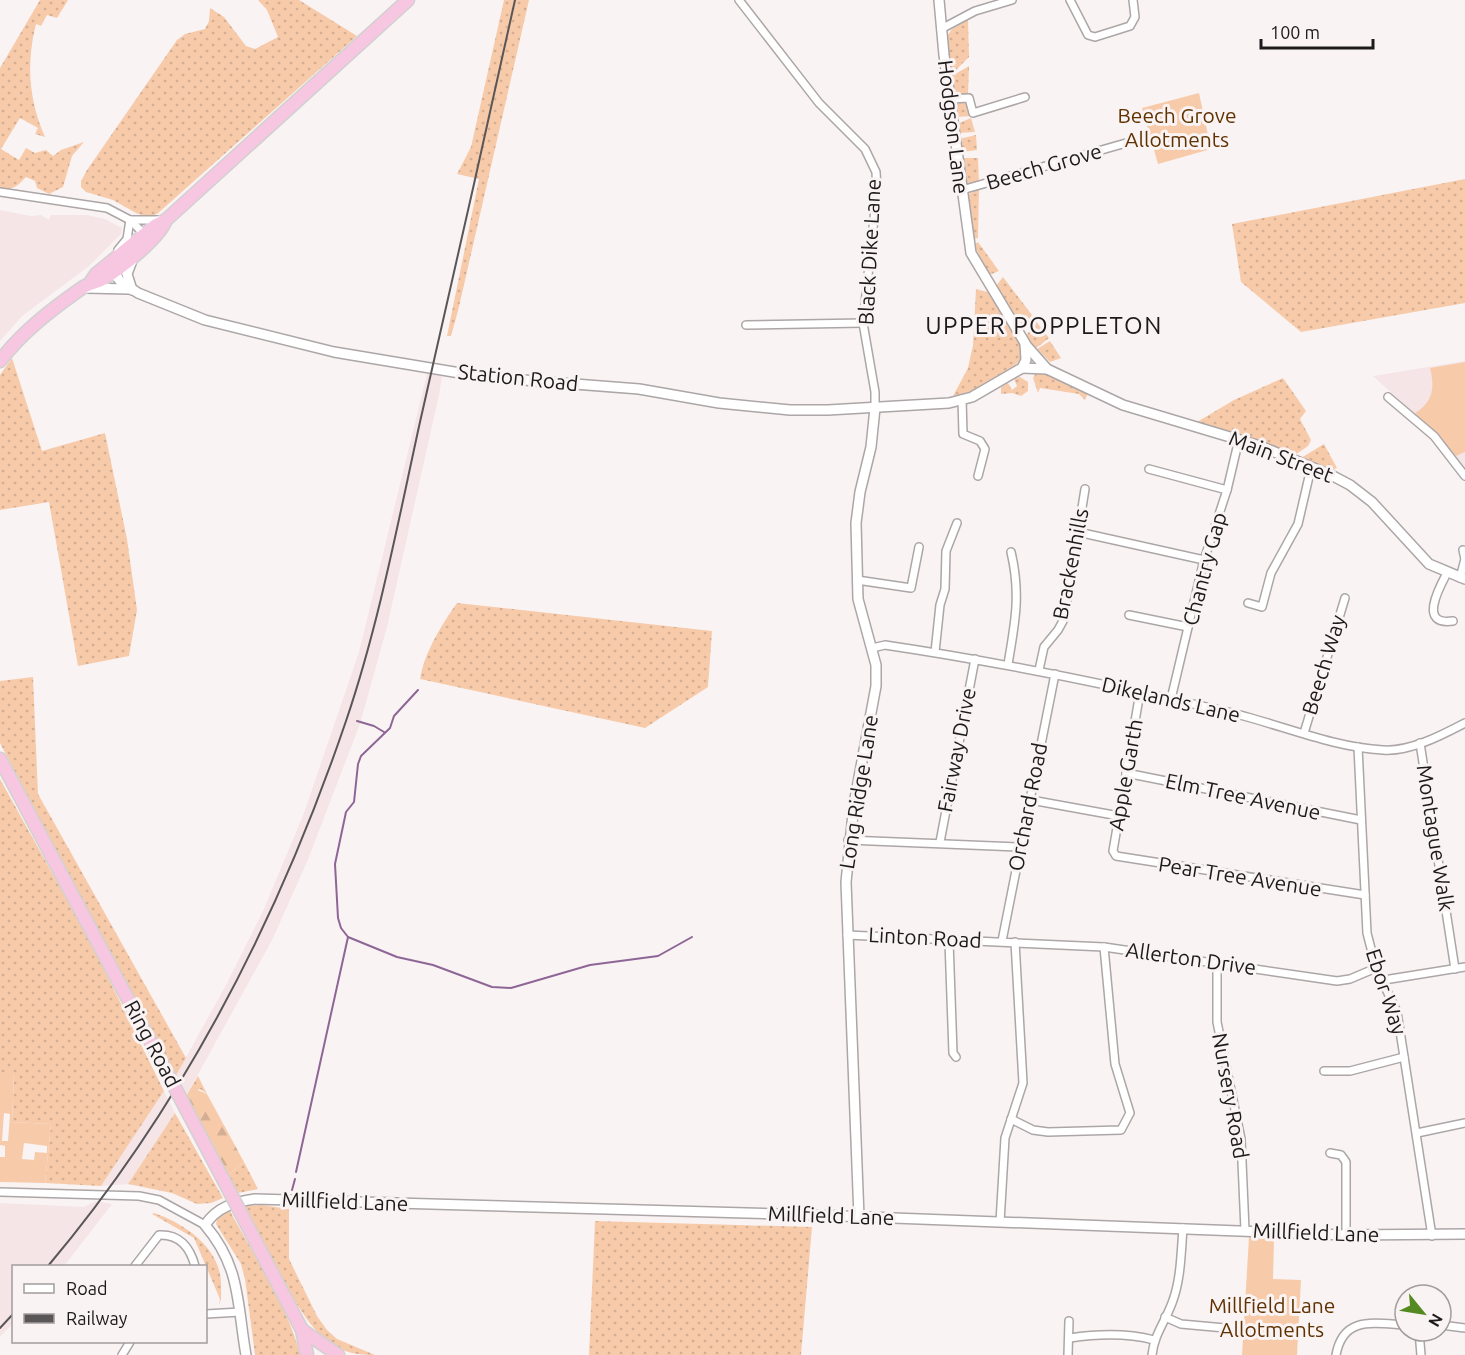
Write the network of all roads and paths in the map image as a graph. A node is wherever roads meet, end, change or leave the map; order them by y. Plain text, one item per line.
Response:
1 (408, 0) edge
2 (739, 0) edge
3 (939, 0) edge
4 (1012, 0) edge
5 (1070, 0) edge
6 (1133, 0) edge
7 (941, 28) junction
8 (1025, 97) dead end
9 (950, 99) junction
10 (1126, 143) dead end
11 (962, 190) junction
12 (0, 192) edge
13 (130, 220) junction
14 (166, 220) junction
15 (147, 238) junction
16 (134, 255) junction
17 (111, 265) junction
18 (86, 285) junction
19 (132, 290) junction
20 (863, 323) junction
21 (746, 325) dead end
22 (1025, 343) junction
23 (0, 361) edge
24 (1022, 369) junction
25 (1047, 369) junction
26 (1388, 397) dead end
27 (962, 399) junction
28 (875, 408) junction
29 (1239, 439) junction
30 (1311, 468) junction
31 (1149, 469) dead end
32 (978, 476) dead end
33 (1465, 476) edge
34 (1085, 489) dead end
35 (1227, 489) junction
36 (957, 523) dead end
37 (1078, 532) junction
38 (919, 546) dead end
39 (1463, 550) dead end
40 (1011, 552) dead end
41 (1465, 559) edge
42 (1204, 560) junction
43 (1447, 573) junction
44 (1462, 579) edge
45 (857, 580) junction
46 (1345, 598) dead end
47 (1248, 603) dead end
48 (1129, 615) dead end
49 (1453, 621) dead end
50 (1188, 627) junction
51 (872, 648) junction
52 (935, 652) junction
53 (975, 659) junction
54 (1008, 664) junction
55 (1039, 670) junction
56 (1055, 674) junction
57 (1140, 693) junction
58 (1171, 699) junction
59 (1465, 723) edge
60 (1304, 733) junction
61 (1420, 743) junction
62 (1358, 747) junction
63 (0, 759) edge
64 (1126, 773) junction
65 (1030, 801) junction
66 (1119, 816) junction
67 (1361, 820) junction
68 (848, 840) junction
69 (940, 842) junction
70 (1020, 847) junction
71 (1116, 856) joint
72 (1365, 895) junction
73 (847, 935) junction
74 (949, 941) junction
75 (1002, 941) junction
76 (1015, 942) junction
77 (1104, 947) junction
78 (1217, 962) junction
79 (1465, 967) edge
80 (1376, 968) junction
81 (1455, 969) junction
82 (1384, 980) junction
83 (956, 1057) dead end
84 (1404, 1057) junction
85 (1324, 1071) dead end
86 (1011, 1119) junction
87 (1465, 1123) edge
88 (1417, 1133) junction
89 (1330, 1153) dead end
90 (0, 1192) edge
91 (859, 1218) junction
92 (1000, 1221) junction
93 (205, 1225) junction
94 (1183, 1228) junction
95 (1245, 1230) junction
96 (1465, 1234) edge
97 (1346, 1235) junction
98 (1432, 1236) junction
99 (136, 1265) edge
100 (195, 1265) edge
101 (240, 1312) junction
102 (207, 1314) edge
103 (1165, 1317) junction
104 (1069, 1321) dead end
105 (1393, 1324) edge
106 (1225, 1328) dead end
107 (302, 1330) junction
108 (1070, 1338) junction
109 (1154, 1340) junction
110 (246, 1355) edge
111 (307, 1355) edge
112 (338, 1355) edge
113 (1068, 1355) edge
114 (1152, 1355) edge
115 (1336, 1355) edge

1 - 14 highway
2 - 20 street, Black Dike Lane
3 - 7 street, Hodgson Lane
4 - 7 street
5 - 6 street
7 - 9 street, Hodgson Lane
8 - 9 street
9 - 11 street, Hodgson Lane
10 - 11 street, Beech Grove
11 - 22 street, Hodgson Lane
12 - 13 street
13 - 14 street
13 - 15 street
13 - 17 street
14 - 15 highway
15 - 16 highway
15 - 17 highway
16 - 17 highway
16 - 19 street
17 - 18 highway
17 - 19 street, Station Road
18 - 19 street
18 - 23 highway
19 - 28 street, Station Road
20 - 21 street
20 - 28 street, Black Dike Lane
22 - 24 street
22 - 25 street
24 - 25 street
24 - 27 street, Station Road
25 - 29 street, Main Street
26 - 33 street
27 - 28 street, Station Road
27 - 32 street
28 - 45 street, Long Ridge Lane
29 - 30 street, Main Street
29 - 35 street, Chantry Gap
30 - 43 street, Main Street
30 - 47 street
31 - 35 street
34 - 37 street, Brackenhills
35 - 42 street, Chantry Gap
36 - 52 street
37 - 42 street
37 - 55 street, Brackenhills
38 - 45 street
39 - 41 street
40 - 54 street
41 - 44 street
42 - 50 street, Chantry Gap
43 - 44 street, Main Street
43 - 49 street
45 - 51 street, Long Ridge Lane
46 - 60 street, Beech Way
48 - 50 street
50 - 58 street, Chantry Gap
51 - 52 street, Dikelands Lane
51 - 68 street, Long Ridge Lane
52 - 53 street, Dikelands Lane
53 - 54 street, Dikelands Lane
53 - 69 street, Fairway Drive
54 - 55 street, Dikelands Lane
55 - 56 street, Dikelands Lane
56 - 57 street, Dikelands Lane
56 - 65 street, Orchard Road
57 - 58 street, Dikelands Lane
57 - 64 street, Apple Garth
58 - 60 street, Dikelands Lane
59 - 61 street, Dikelands Lane
60 - 62 street, Dikelands Lane
61 - 62 street, Dikelands Lane
61 - 81 street, Montague Walk
62 - 67 street, Ebor Way
63 - 107 highway, Ring Road, bridge
64 - 66 street, Apple Garth
64 - 67 street, Elm Tree Avenue
65 - 66 street
65 - 70 street, Orchard Road
66 - 71 street, Apple Garth
67 - 72 street, Ebor Way
68 - 69 street
68 - 73 street, Long Ridge Lane
69 - 70 street
70 - 75 street, Orchard Road
71 - 72 street, Pear Tree Avenue
72 - 80 street, Ebor Way
73 - 74 street, Linton Road
73 - 91 street, Long Ridge Lane
74 - 75 street, Linton Road
74 - 83 street
75 - 76 street, Allerton Drive
76 - 77 street, Allerton Drive
76 - 86 street
77 - 78 street, Allerton Drive
77 - 86 street
78 - 80 street, Allerton Drive
78 - 95 street, Nursery Road
79 - 81 street
80 - 82 street, Ebor Way
81 - 82 street
82 - 84 street, Ebor Way
84 - 85 street
84 - 88 street, Ebor Way
86 - 92 street
87 - 88 street
88 - 98 street, Ebor Way
89 - 97 street
90 - 93 street
91 - 92 street, Millfield Lane
91 - 93 street, Millfield Lane
92 - 94 street, Millfield Lane
93 - 101 street
94 - 95 street, Millfield Lane
94 - 103 street
95 - 97 street, Millfield Lane
96 - 98 street, Millfield Lane
97 - 98 street, Millfield Lane
99 - 100 street
101 - 102 street
101 - 110 street
103 - 106 street
103 - 109 street
104 - 108 street
105 - 115 street
107 - 111 highway, Ring Road
107 - 112 highway, Ring Road
108 - 109 street
108 - 113 street
109 - 114 street

